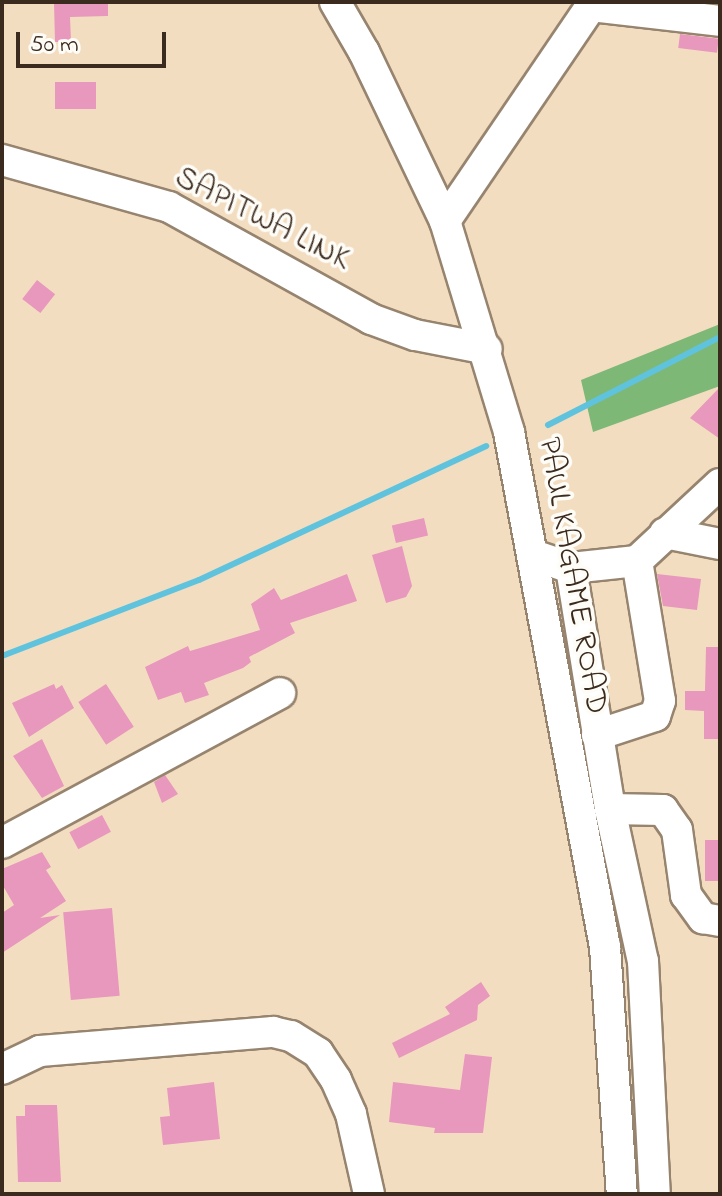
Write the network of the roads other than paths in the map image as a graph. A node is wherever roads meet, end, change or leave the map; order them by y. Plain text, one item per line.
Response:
1 (335, 2) edge
2 (592, 4) edge
3 (720, 21) edge
4 (2, 160) edge
5 (445, 221) junction
6 (487, 349) junction
7 (720, 484) edge
8 (665, 533) junction
9 (720, 544) edge
10 (533, 555) junction
11 (637, 561) junction
12 (571, 568) junction
13 (280, 693) dead end
14 (597, 735) junction
15 (610, 809) junction
16 (2, 843) edge
17 (720, 921) edge
18 (2, 1069) edge
19 (369, 1194) edge
20 (622, 1194) edge
21 (655, 1194) edge

1 - 5 street, PAUL KAGAME ROAD
2 - 3 street
2 - 5 street
4 - 6 street, SAPITWA LINK
5 - 6 street, PAUL KAGAME ROAD
6 - 10 street, PAUL KAGAME ROAD
7 - 8 street
8 - 9 street
8 - 11 street
10 - 12 street
10 - 20 street, PAUL KAGAME ROAD
11 - 12 street
11 - 14 street
12 - 14 street
13 - 16 street
14 - 15 street
15 - 17 street
15 - 21 street
18 - 19 street

